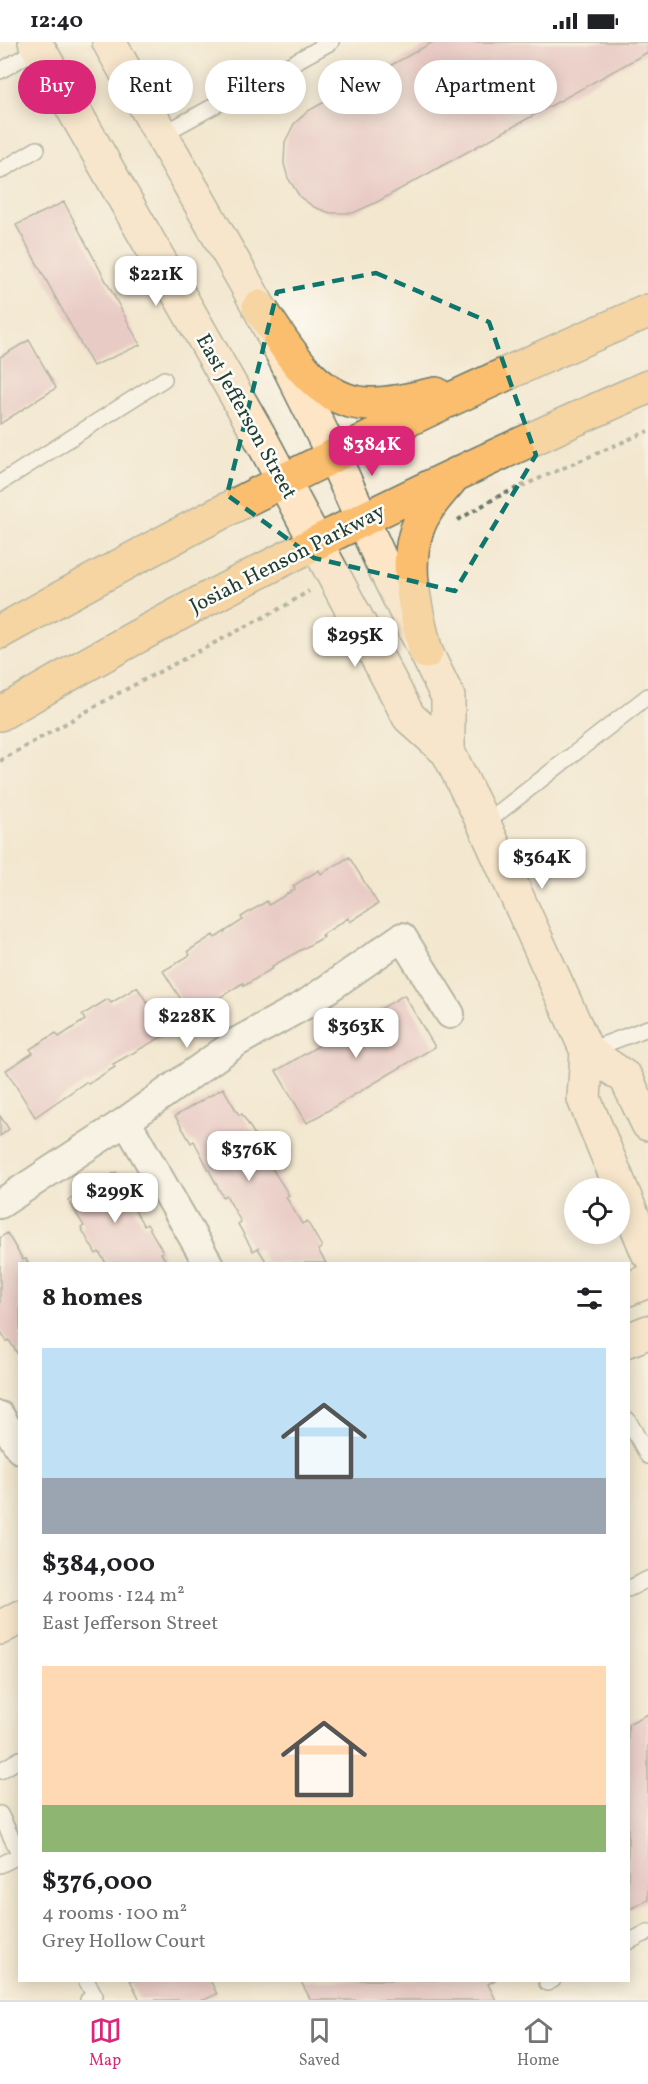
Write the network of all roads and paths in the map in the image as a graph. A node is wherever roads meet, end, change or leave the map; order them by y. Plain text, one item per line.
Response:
1 (109, 42) edge
2 (331, 42) edge
3 (42, 44) edge
4 (0, 71) edge
5 (160, 135) junction
6 (37, 149) dead end
7 (0, 171) edge
8 (259, 307) junction
9 (648, 311) edge
10 (164, 379) dead end
11 (482, 385) junction
12 (648, 387) edge
13 (648, 431) edge
14 (334, 457) junction
15 (455, 474) junction
16 (284, 482) junction
17 (0, 483) edge
18 (363, 518) junction
19 (455, 521) dead end
20 (317, 542) junction
21 (310, 590) dead end
22 (0, 632) edge
23 (426, 652) junction
24 (648, 696) edge
25 (0, 714) edge
26 (448, 752) junction
27 (0, 761) edge
28 (484, 824) junction
29 (450, 1014) dead end
30 (648, 1028) edge
31 (587, 1051) junction
32 (126, 1121) junction
33 (648, 1124) edge
34 (0, 1204) edge
35 (648, 1253) edge
36 (207, 1262) edge
37 (648, 1281) edge
38 (630, 1288) edge
39 (648, 1332) edge
40 (630, 1339) edge
41 (0, 1416) edge
42 (630, 1424) edge
43 (18, 1446) edge
44 (648, 1456) edge
45 (648, 1579) edge
46 (630, 1587) edge
47 (18, 1618) edge
48 (0, 1628) edge
49 (18, 1760) edge
50 (0, 1771) edge
51 (0, 1814) edge
52 (18, 1851) edge
53 (18, 1856) edge
54 (0, 1865) edge
55 (648, 1932) edge
56 (630, 1941) edge
57 (87, 1982) edge
58 (87, 2000) edge

1 - 5 street, East Jefferson Street
2 - 5 lane
3 - 4 lane
3 - 16 street, East Jefferson Street
5 - 8 street, East Jefferson Street
6 - 7 lane
8 - 11 main road
8 - 14 street, East Jefferson Street
9 - 11 main road
10 - 17 lane
11 - 14 main road
12 - 15 main road, Josiah Henson Parkway
13 - 19 path
14 - 16 main road
14 - 18 street, East Jefferson Street
15 - 18 main road, Josiah Henson Parkway
15 - 23 main road
16 - 20 street, East Jefferson Street
16 - 22 main road
18 - 20 main road, Josiah Henson Parkway
18 - 23 street, East Jefferson Street
20 - 25 main road, Josiah Henson Parkway
20 - 26 street, East Jefferson Street
21 - 27 path
23 - 26 street, East Jefferson Street
24 - 28 lane
26 - 28 street, East Jefferson Street
28 - 31 street, East Jefferson Street
29 - 32 street
30 - 31 lane
31 - 33 street
31 - 35 street, East Jefferson Street
32 - 34 street
32 - 36 street
37 - 38 street
39 - 40 street
41 - 43 street
42 - 44 lane
45 - 46 lane
47 - 48 street
49 - 50 lane
51 - 52 lane
53 - 54 lane
55 - 56 lane
57 - 58 lane

